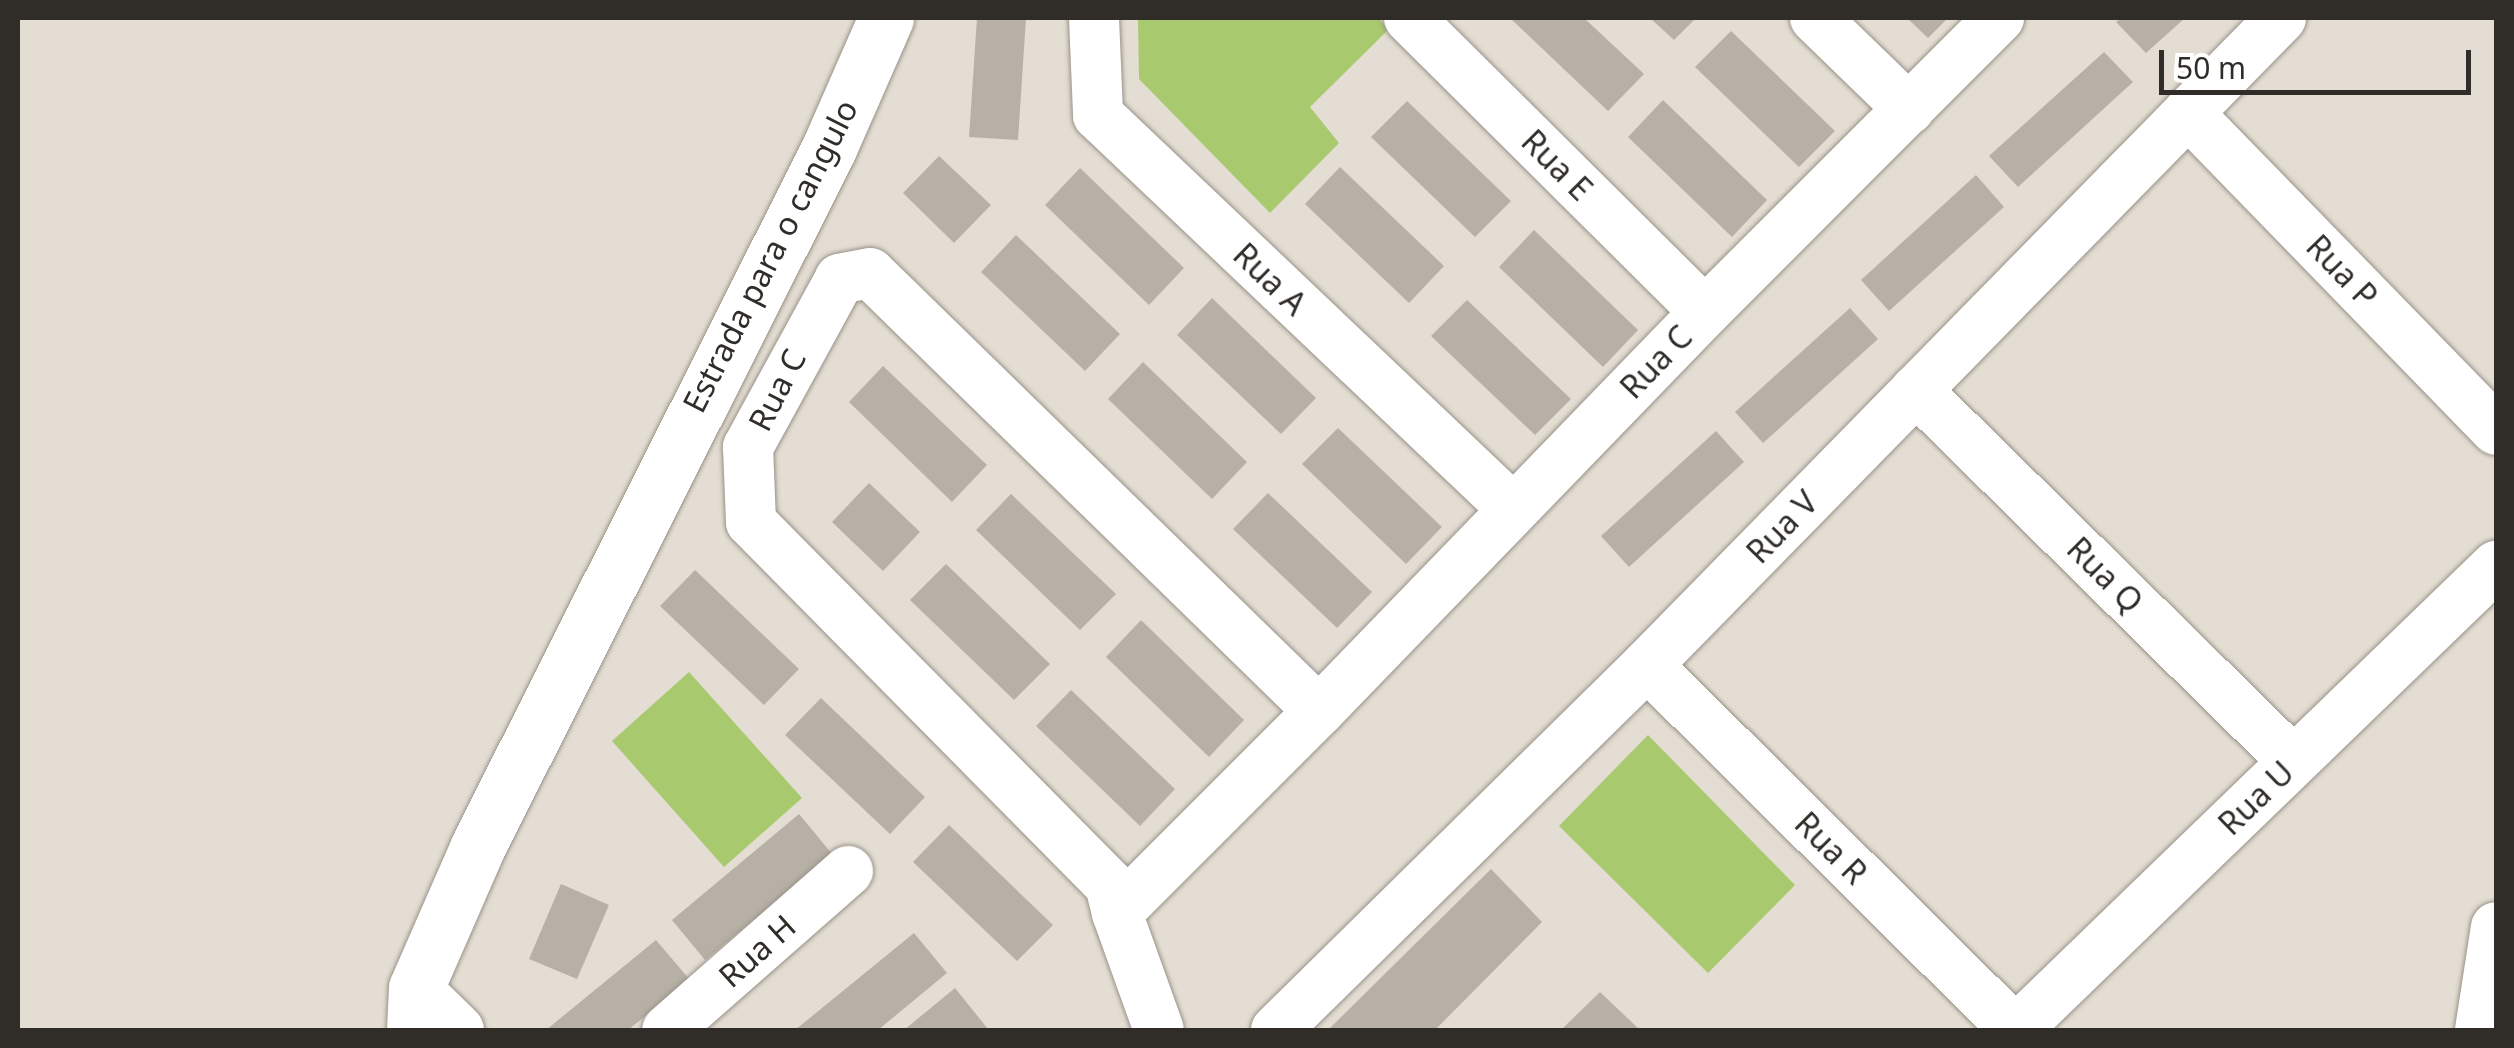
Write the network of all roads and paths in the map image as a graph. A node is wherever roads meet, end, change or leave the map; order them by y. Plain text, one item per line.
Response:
1 (886, 18) edge
2 (1094, 18) edge
3 (1409, 18) edge
4 (1815, 18) edge
5 (1999, 18) edge
6 (2281, 18) edge
7 (1909, 109) junction
8 (2188, 113) junction
9 (1704, 312) junction
10 (1916, 390) junction
11 (698, 400) junction
12 (2496, 430) edge
13 (748, 447) junction
14 (1512, 510) junction
15 (2496, 566) edge
16 (1647, 664) junction
17 (1319, 711) junction
18 (2294, 761) junction
19 (848, 870) dead end
20 (1117, 913) junction
21 (2496, 927) edge
22 (415, 1009) edge
23 (459, 1030) edge
24 (667, 1030) edge
25 (1159, 1030) edge
26 (1276, 1030) edge
27 (2016, 1030) edge
28 (2480, 1030) edge

1 - 11 street, Estrada para o cangulo
2 - 14 street, Rua A
3 - 9 street, Rua E
4 - 7 street
5 - 7 street, Rua C
6 - 8 street, Rua V
7 - 9 street, Rua C
8 - 10 street, Rua V
8 - 12 street, Rua P
9 - 14 street, Rua C
10 - 16 street, Rua V
10 - 18 street, Rua Q
11 - 13 street
11 - 22 street, Estrada para o cangulo
13 - 17 street, Rua C
13 - 20 street, Rua C
14 - 17 street, Rua C
15 - 18 street, Rua U
16 - 26 street, Rua V
16 - 27 street, Rua R
17 - 20 street, Rua C
18 - 27 street, Rua U
19 - 24 street, Rua H
20 - 25 street
21 - 28 street
22 - 23 street

